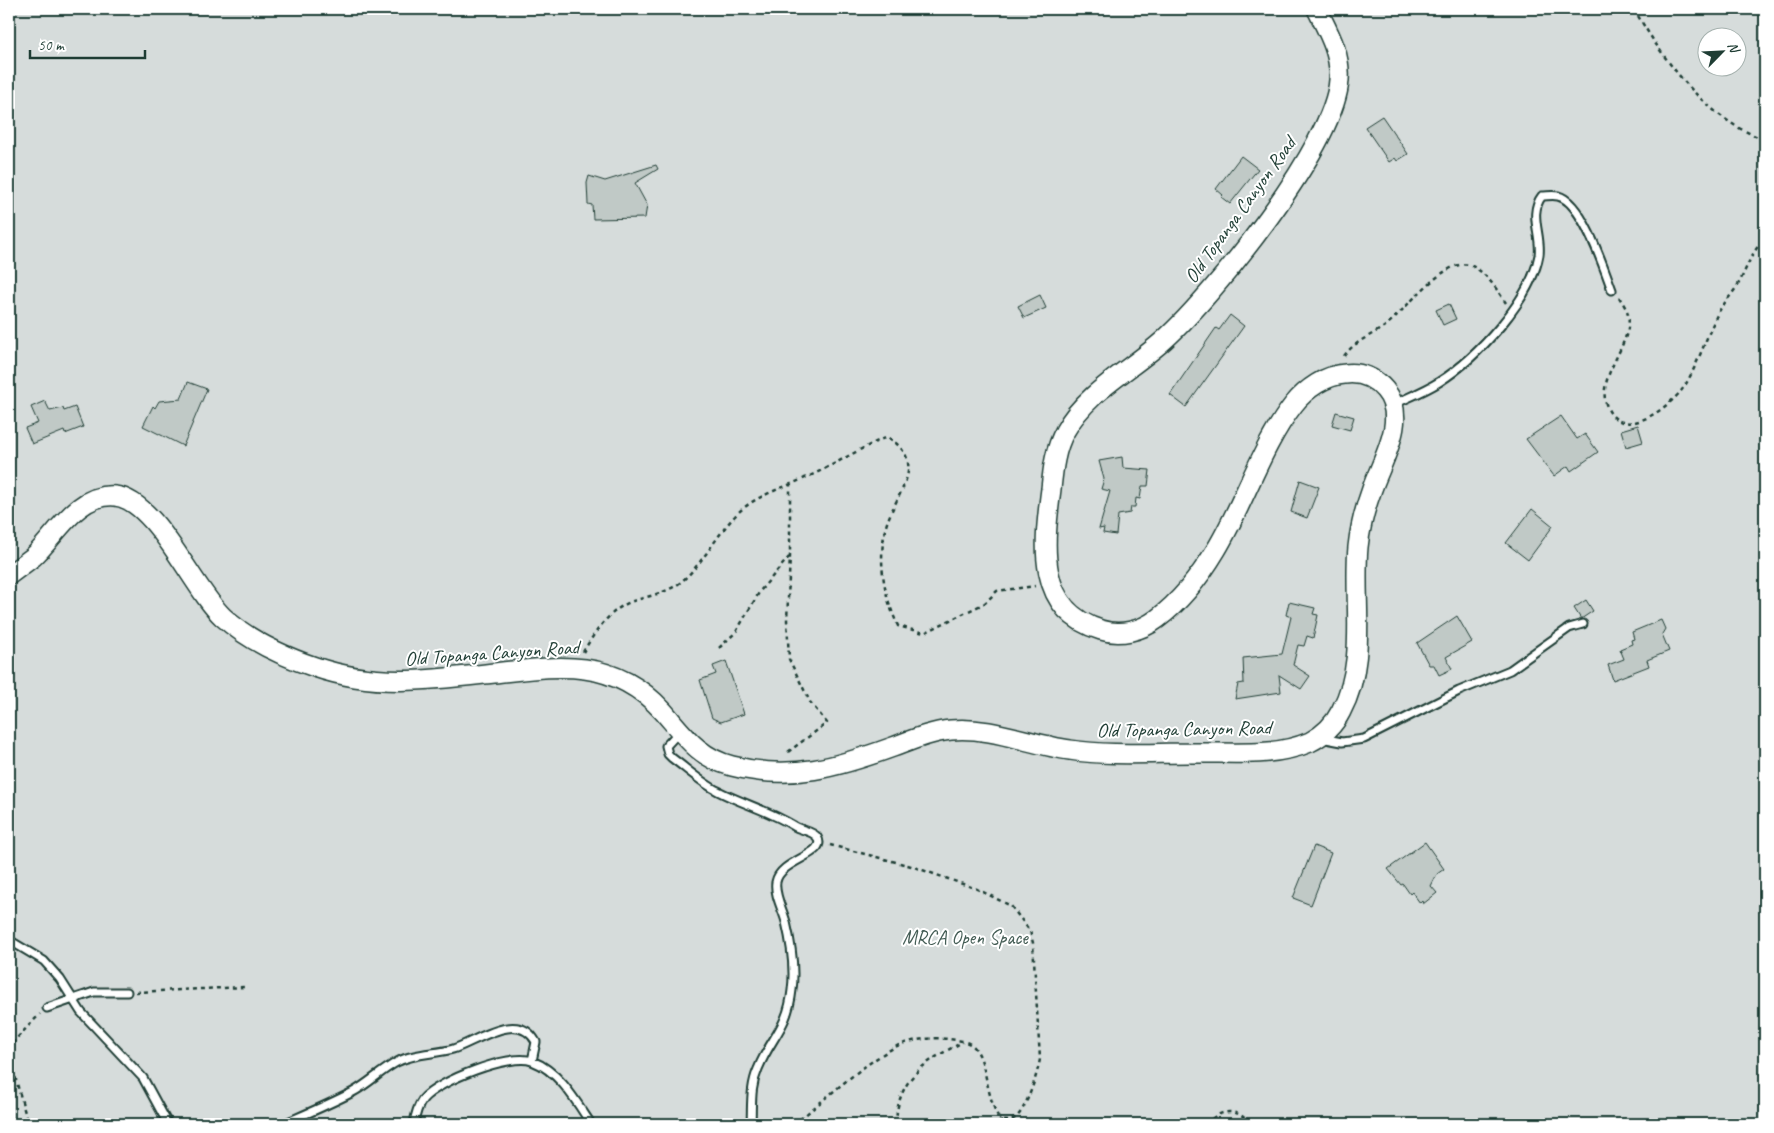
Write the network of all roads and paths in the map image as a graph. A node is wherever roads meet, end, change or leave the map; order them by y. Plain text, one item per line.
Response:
1 (1317, 9) edge
2 (1634, 9) edge
3 (1765, 141) edge
4 (1765, 239) edge
5 (1612, 290) joint
6 (1512, 313) junction
7 (1339, 374) junction
8 (1394, 404) junction
9 (790, 485) junction
10 (790, 556) junction
11 (9, 575) edge
12 (1051, 583) junction
13 (1583, 624) dead end
14 (719, 648) dead end
15 (581, 656) dead end
16 (679, 731) junction
17 (1318, 737) junction
18 (788, 752) dead end
19 (819, 842) junction
20 (9, 940) edge
21 (245, 986) dead end
22 (127, 992) joint
23 (71, 999) junction
24 (47, 1008) joint
25 (963, 1042) junction
26 (9, 1052) edge
27 (532, 1061) junction
28 (999, 1119) junction
29 (28, 1124) edge
30 (168, 1124) edge
31 (283, 1124) edge
32 (414, 1124) edge
33 (591, 1124) edge
34 (751, 1124) edge
35 (794, 1124) edge
36 (896, 1124) edge
37 (1003, 1124) edge
38 (1206, 1124) edge
39 (1251, 1124) edge

1 - 12 main road, Old Topanga Canyon Road
2 - 3 path
4 - 5 path
5 - 6 lane
6 - 7 path
6 - 8 lane
7 - 8 main road, Old Topanga Canyon Road
7 - 12 main road, Old Topanga Canyon Road
8 - 17 main road, Old Topanga Canyon Road
9 - 10 path
9 - 12 path
9 - 15 path
10 - 14 path
10 - 18 path
11 - 16 main road, Old Topanga Canyon Road
13 - 17 lane
16 - 17 main road, Old Topanga Canyon Road
16 - 19 lane
19 - 28 path
19 - 34 lane
20 - 23 lane
21 - 22 path
22 - 23 lane
23 - 24 lane
23 - 30 lane
24 - 26 path
25 - 28 path
25 - 35 path
25 - 36 path
26 - 29 path
27 - 31 lane
27 - 32 lane
27 - 33 lane
28 - 37 path
38 - 39 path

